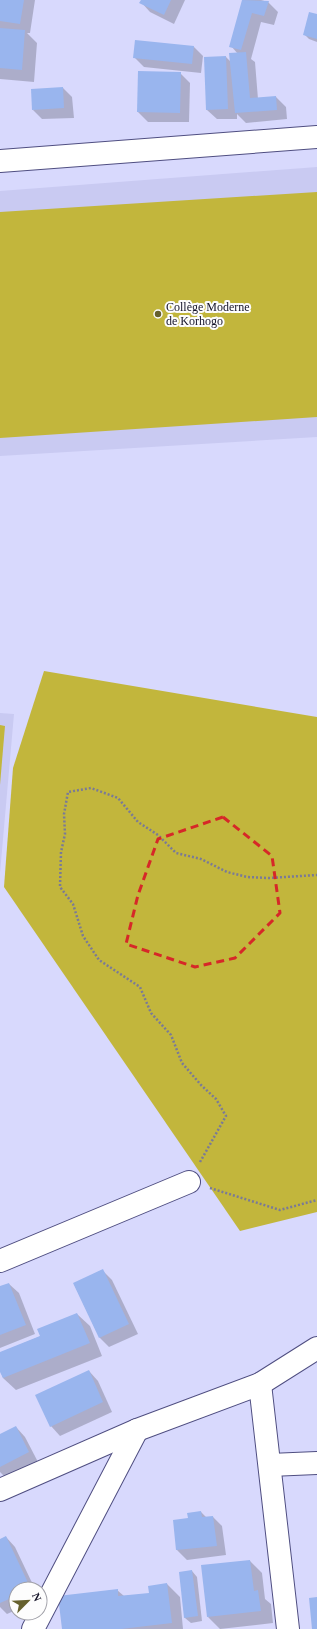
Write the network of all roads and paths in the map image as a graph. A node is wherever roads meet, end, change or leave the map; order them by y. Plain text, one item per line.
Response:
1 (317, 137) edge
2 (0, 161) edge
3 (317, 874) edge
4 (189, 1182) junction
5 (317, 1200) edge
6 (0, 1261) edge
7 (317, 1348) edge
8 (260, 1384) junction
9 (137, 1430) junction
10 (317, 1463) edge
11 (270, 1465) junction
12 (0, 1490) edge
13 (33, 1629) edge
14 (288, 1629) edge

1 - 2 street
3 - 4 path
4 - 5 path
4 - 6 street
7 - 8 street
8 - 9 street
8 - 11 street
9 - 12 street
9 - 13 street
10 - 11 street
11 - 14 street

